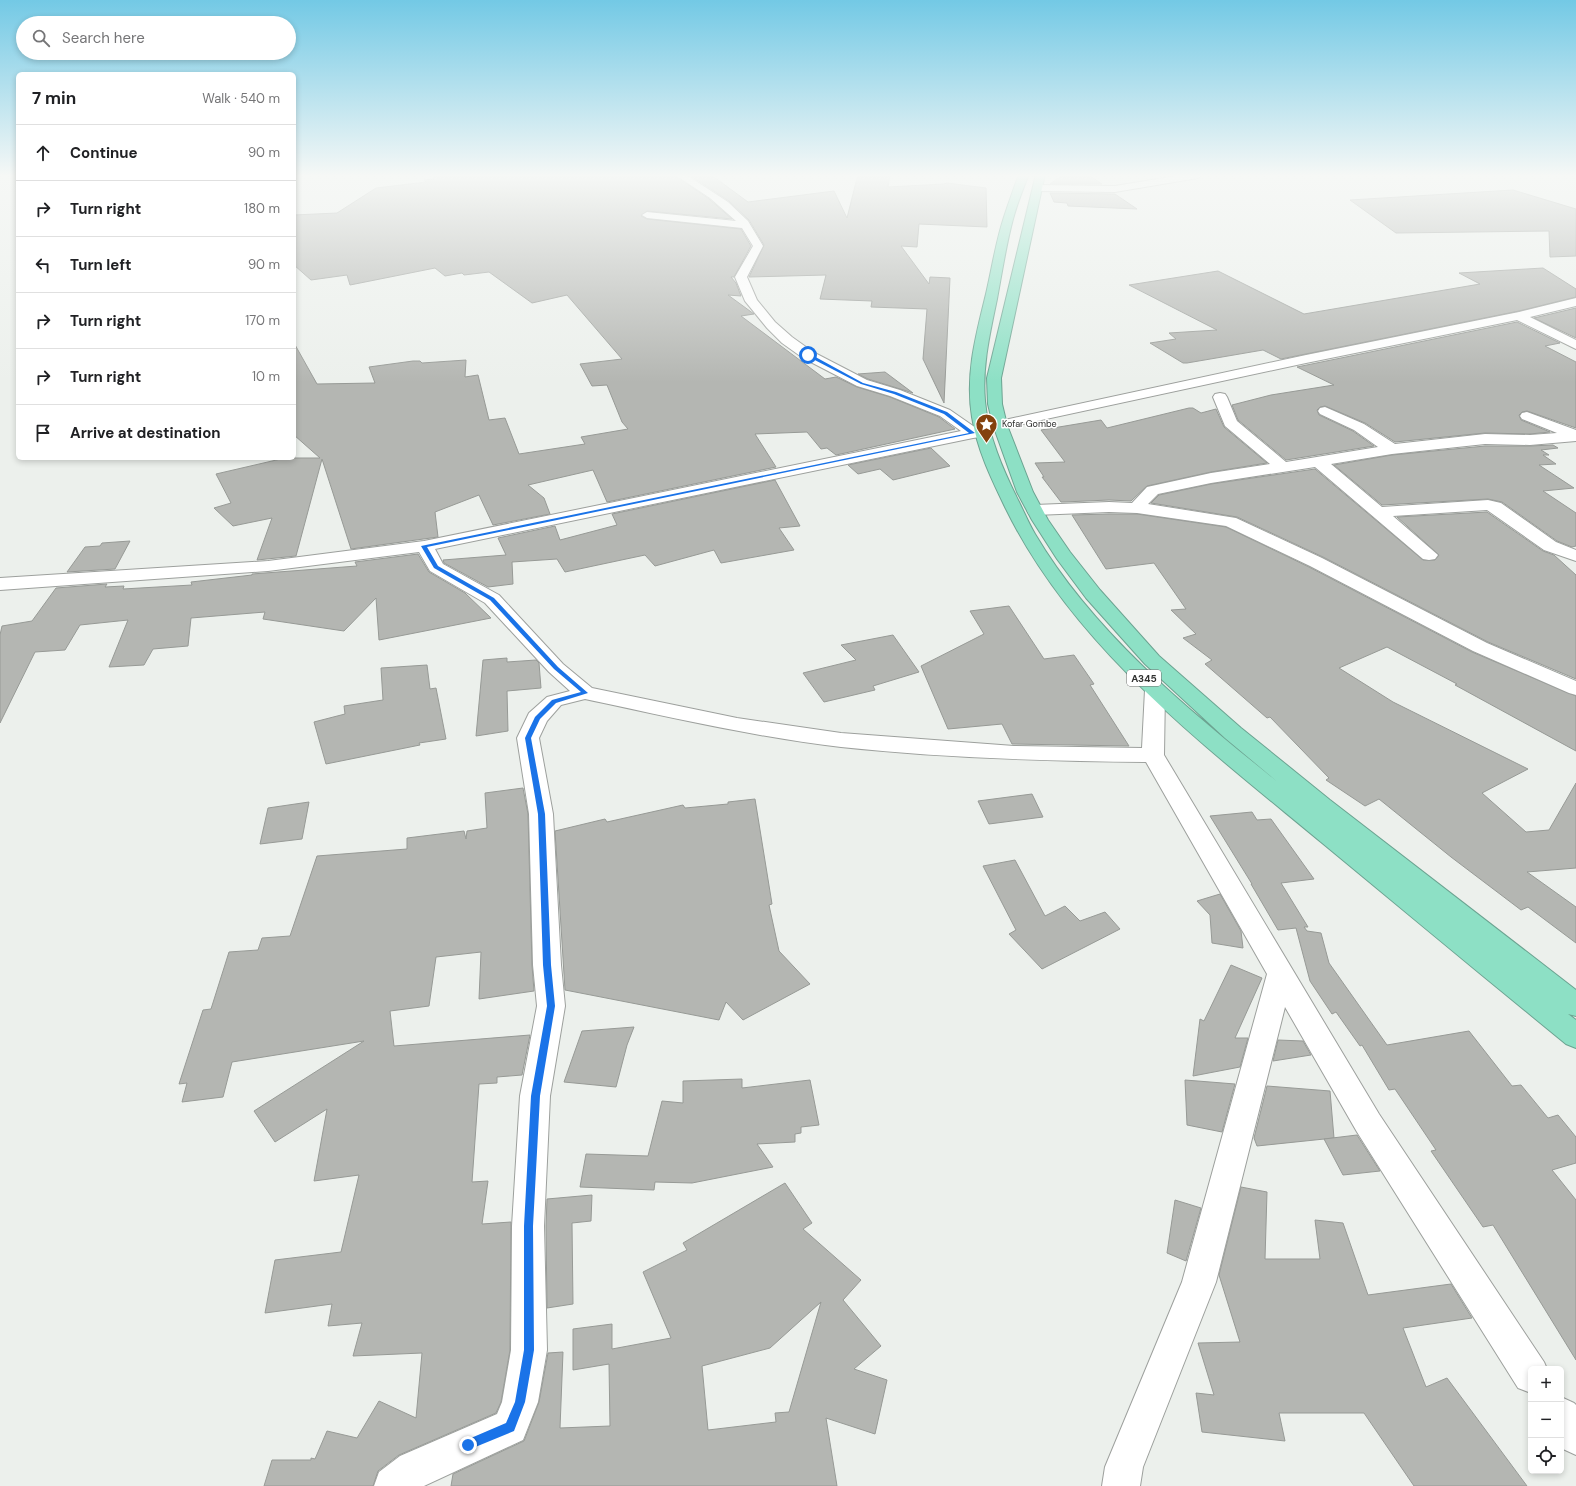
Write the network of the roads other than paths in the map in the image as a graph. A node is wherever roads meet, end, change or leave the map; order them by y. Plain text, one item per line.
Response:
1 (757, 243) edge
2 (1003, 243) edge
3 (1025, 243) edge
4 (1576, 302) edge
5 (1519, 316) junction
6 (1576, 344) edge
7 (1220, 397) dead end
8 (1325, 411) dead end
9 (1527, 416) dead end
10 (985, 430) junction
11 (1576, 436) edge
12 (1392, 449) junction
13 (1318, 462) junction
14 (1282, 467) junction
15 (1138, 508) junction
16 (1035, 510) junction
17 (1378, 512) junction
18 (424, 546) junction
19 (1429, 555) dead end
20 (1576, 556) edge
21 (0, 584) edge
22 (1576, 689) edge
23 (1155, 690) junction
24 (585, 693) junction
25 (1153, 755) junction
26 (1280, 974) junction
27 (1576, 1005) edge
28 (1576, 1036) edge
29 (1528, 1370) edge
30 (1564, 1420) edge
31 (1576, 1436) edge
32 (393, 1486) edge
33 (1122, 1486) edge

1 - 10 street
2 - 10 highway, A345
3 - 10 highway, A345
4 - 5 street
5 - 6 street
5 - 10 street
7 - 14 street
8 - 12 street
9 - 11 street
10 - 16 highway, A345
10 - 18 street
10 - 23 highway, A345
11 - 12 street
12 - 13 street
13 - 14 street
13 - 17 street
14 - 15 street
15 - 16 street
15 - 22 street
16 - 27 highway, A345
17 - 19 street
17 - 20 street
18 - 21 street
18 - 24 street
23 - 25 street
23 - 28 highway, A345
24 - 25 street
24 - 32 street
25 - 26 street
26 - 29 street
26 - 33 street
30 - 31 street

